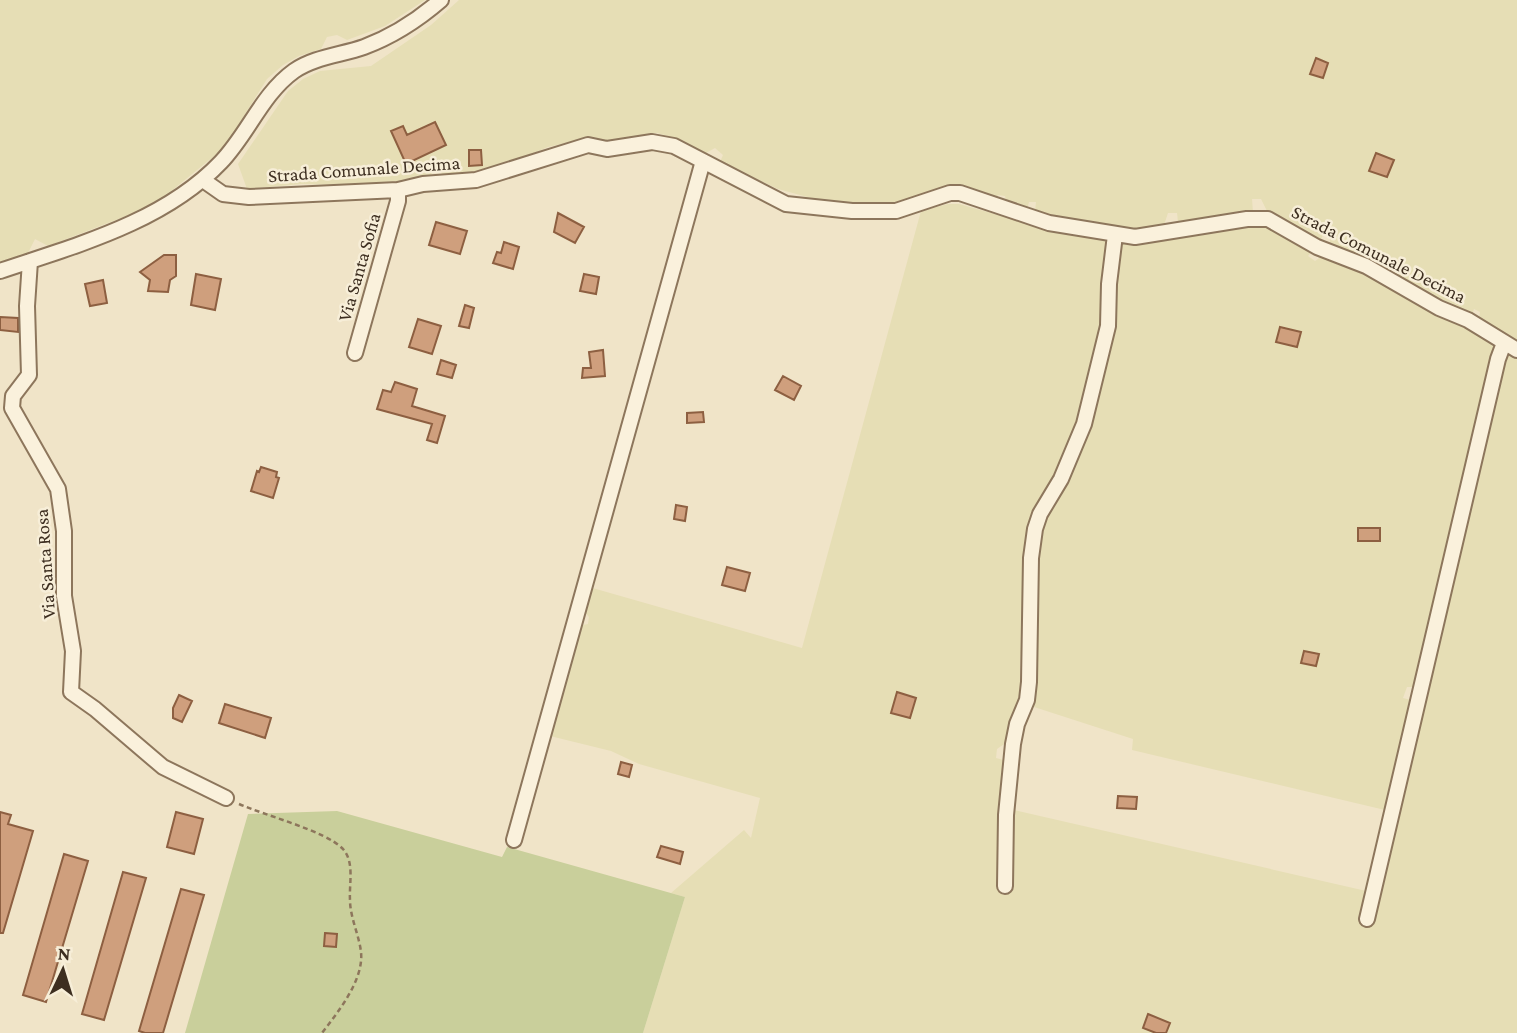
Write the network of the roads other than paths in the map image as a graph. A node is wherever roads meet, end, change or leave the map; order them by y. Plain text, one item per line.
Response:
1 (441, 0) edge
2 (703, 161) junction
3 (203, 180) junction
4 (398, 190) junction
5 (1115, 235) junction
6 (30, 261) junction
7 (0, 271) edge
8 (1511, 346) edge
9 (355, 353) dead end
10 (226, 798) road end
11 (514, 840) dead end
12 (1005, 886) dead end
13 (1367, 919) dead end

1 - 3 street
2 - 4 street, Strada Comunale Decima
2 - 5 street, Strada Comunale Decima
2 - 11 street
3 - 4 street, Strada Comunale Decima
3 - 6 street
4 - 9 street, Via Santa Sofia
5 - 8 street, Strada Comunale Decima
5 - 12 street
6 - 7 street
6 - 10 street, Via Santa Rosa
8 - 13 street

